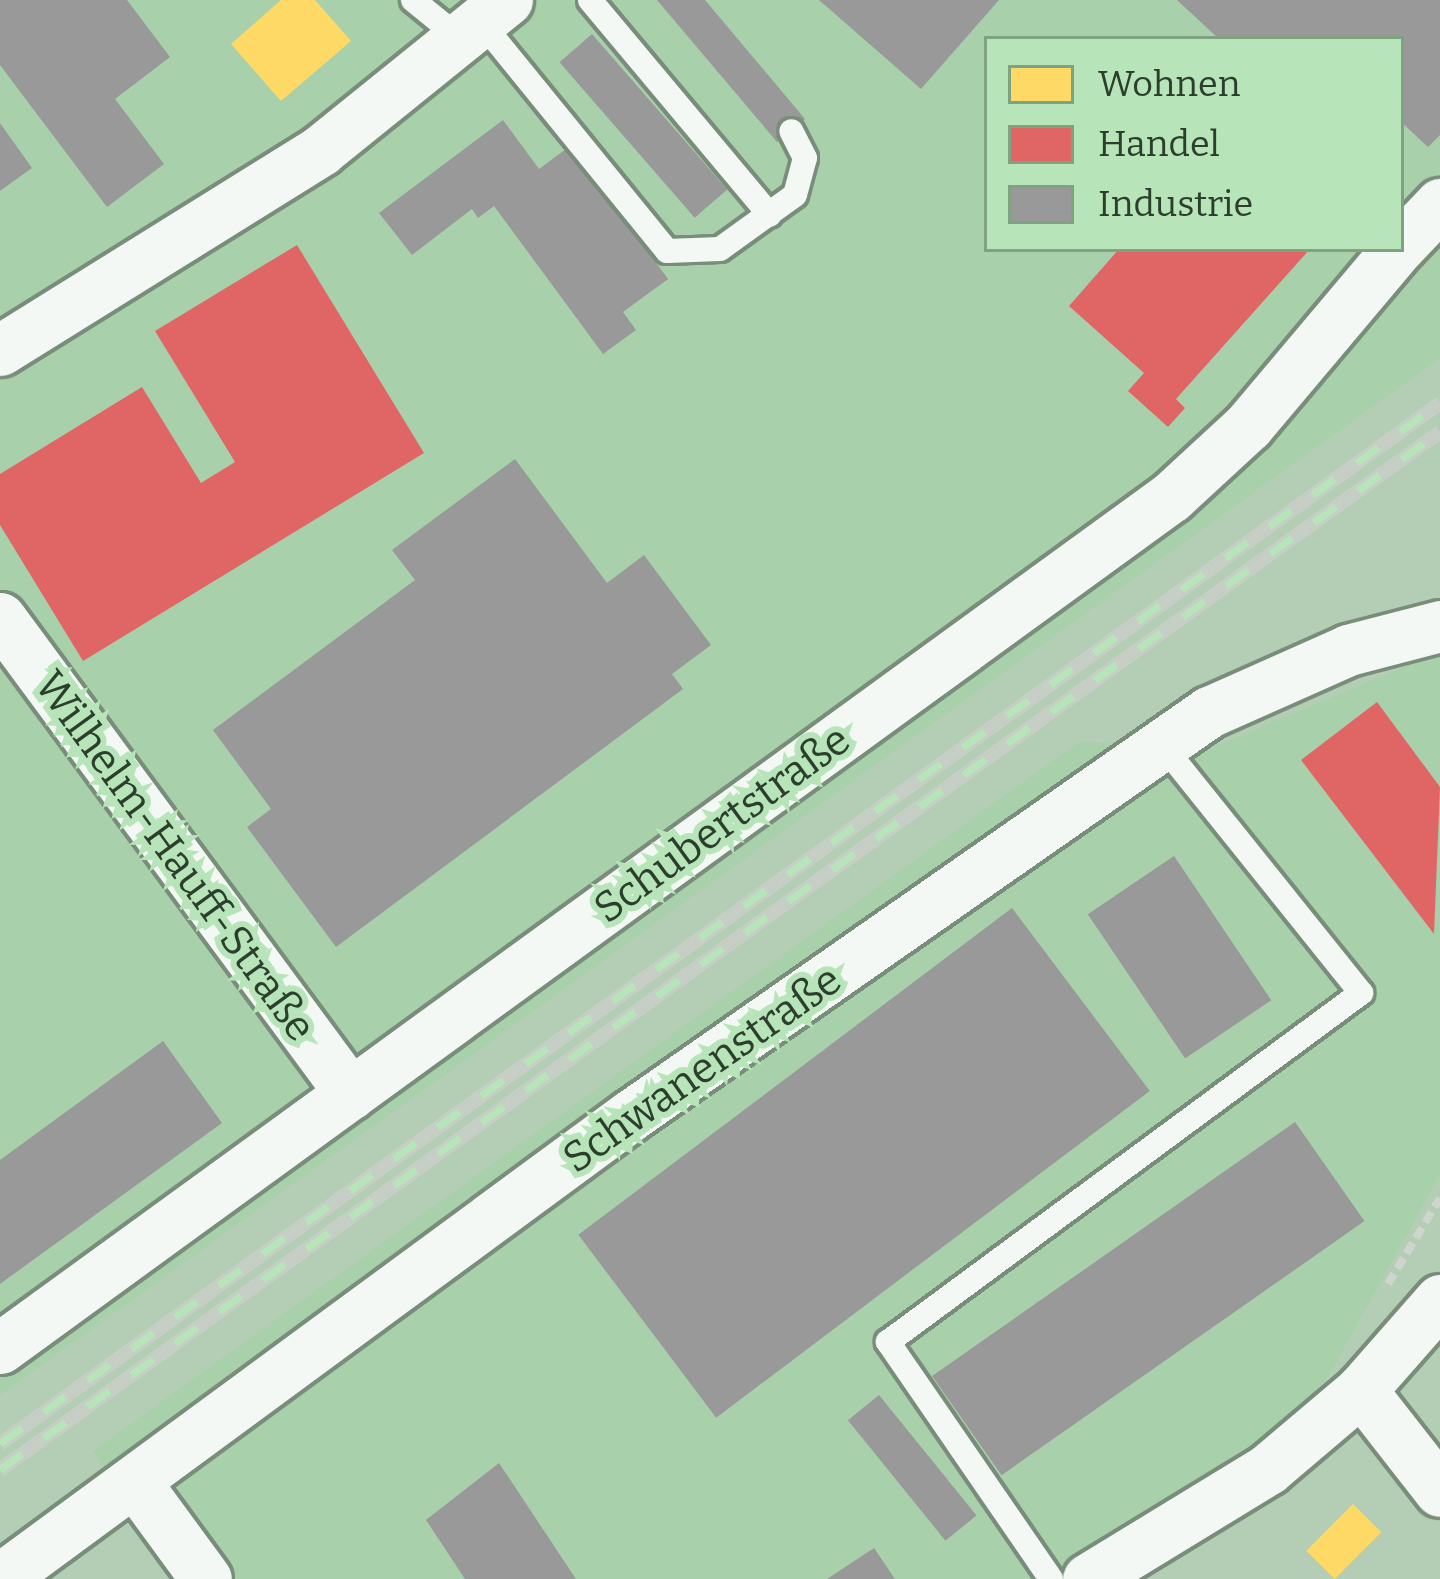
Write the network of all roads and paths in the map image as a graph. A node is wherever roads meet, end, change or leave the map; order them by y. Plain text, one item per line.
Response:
1 (413, 0) edge
2 (590, 0) edge
3 (483, 20) edge
4 (791, 130) dead end
5 (1440, 204) edge
6 (770, 215) junction
7 (1404, 242) edge
8 (1395, 252) edge
9 (0, 350) edge
10 (0, 618) edge
11 (1440, 626) edge
12 (1162, 745) junction
13 (351, 1094) junction
14 (1440, 1300) edge
15 (0, 1348) edge
16 (1360, 1390) junction
17 (135, 1482) junction
18 (1440, 1490) edge
19 (0, 1579) edge
20 (206, 1579) edge
21 (1051, 1579) edge
22 (1088, 1579) edge

1 - 3 lane
2 - 6 lane
3 - 6 lane
3 - 9 street
4 - 6 lane
5 - 7 street, Schubertstraße
8 - 13 street, Schubertstraße
10 - 13 street, Wilhelm-Hauff-Straße
11 - 12 street, Schwanenstraße
12 - 17 street, Schwanenstraße
12 - 21 lane
13 - 15 street, Schubertstraße
14 - 16 street
16 - 18 street
16 - 22 street
17 - 19 street, Schwanenstraße
17 - 20 street

